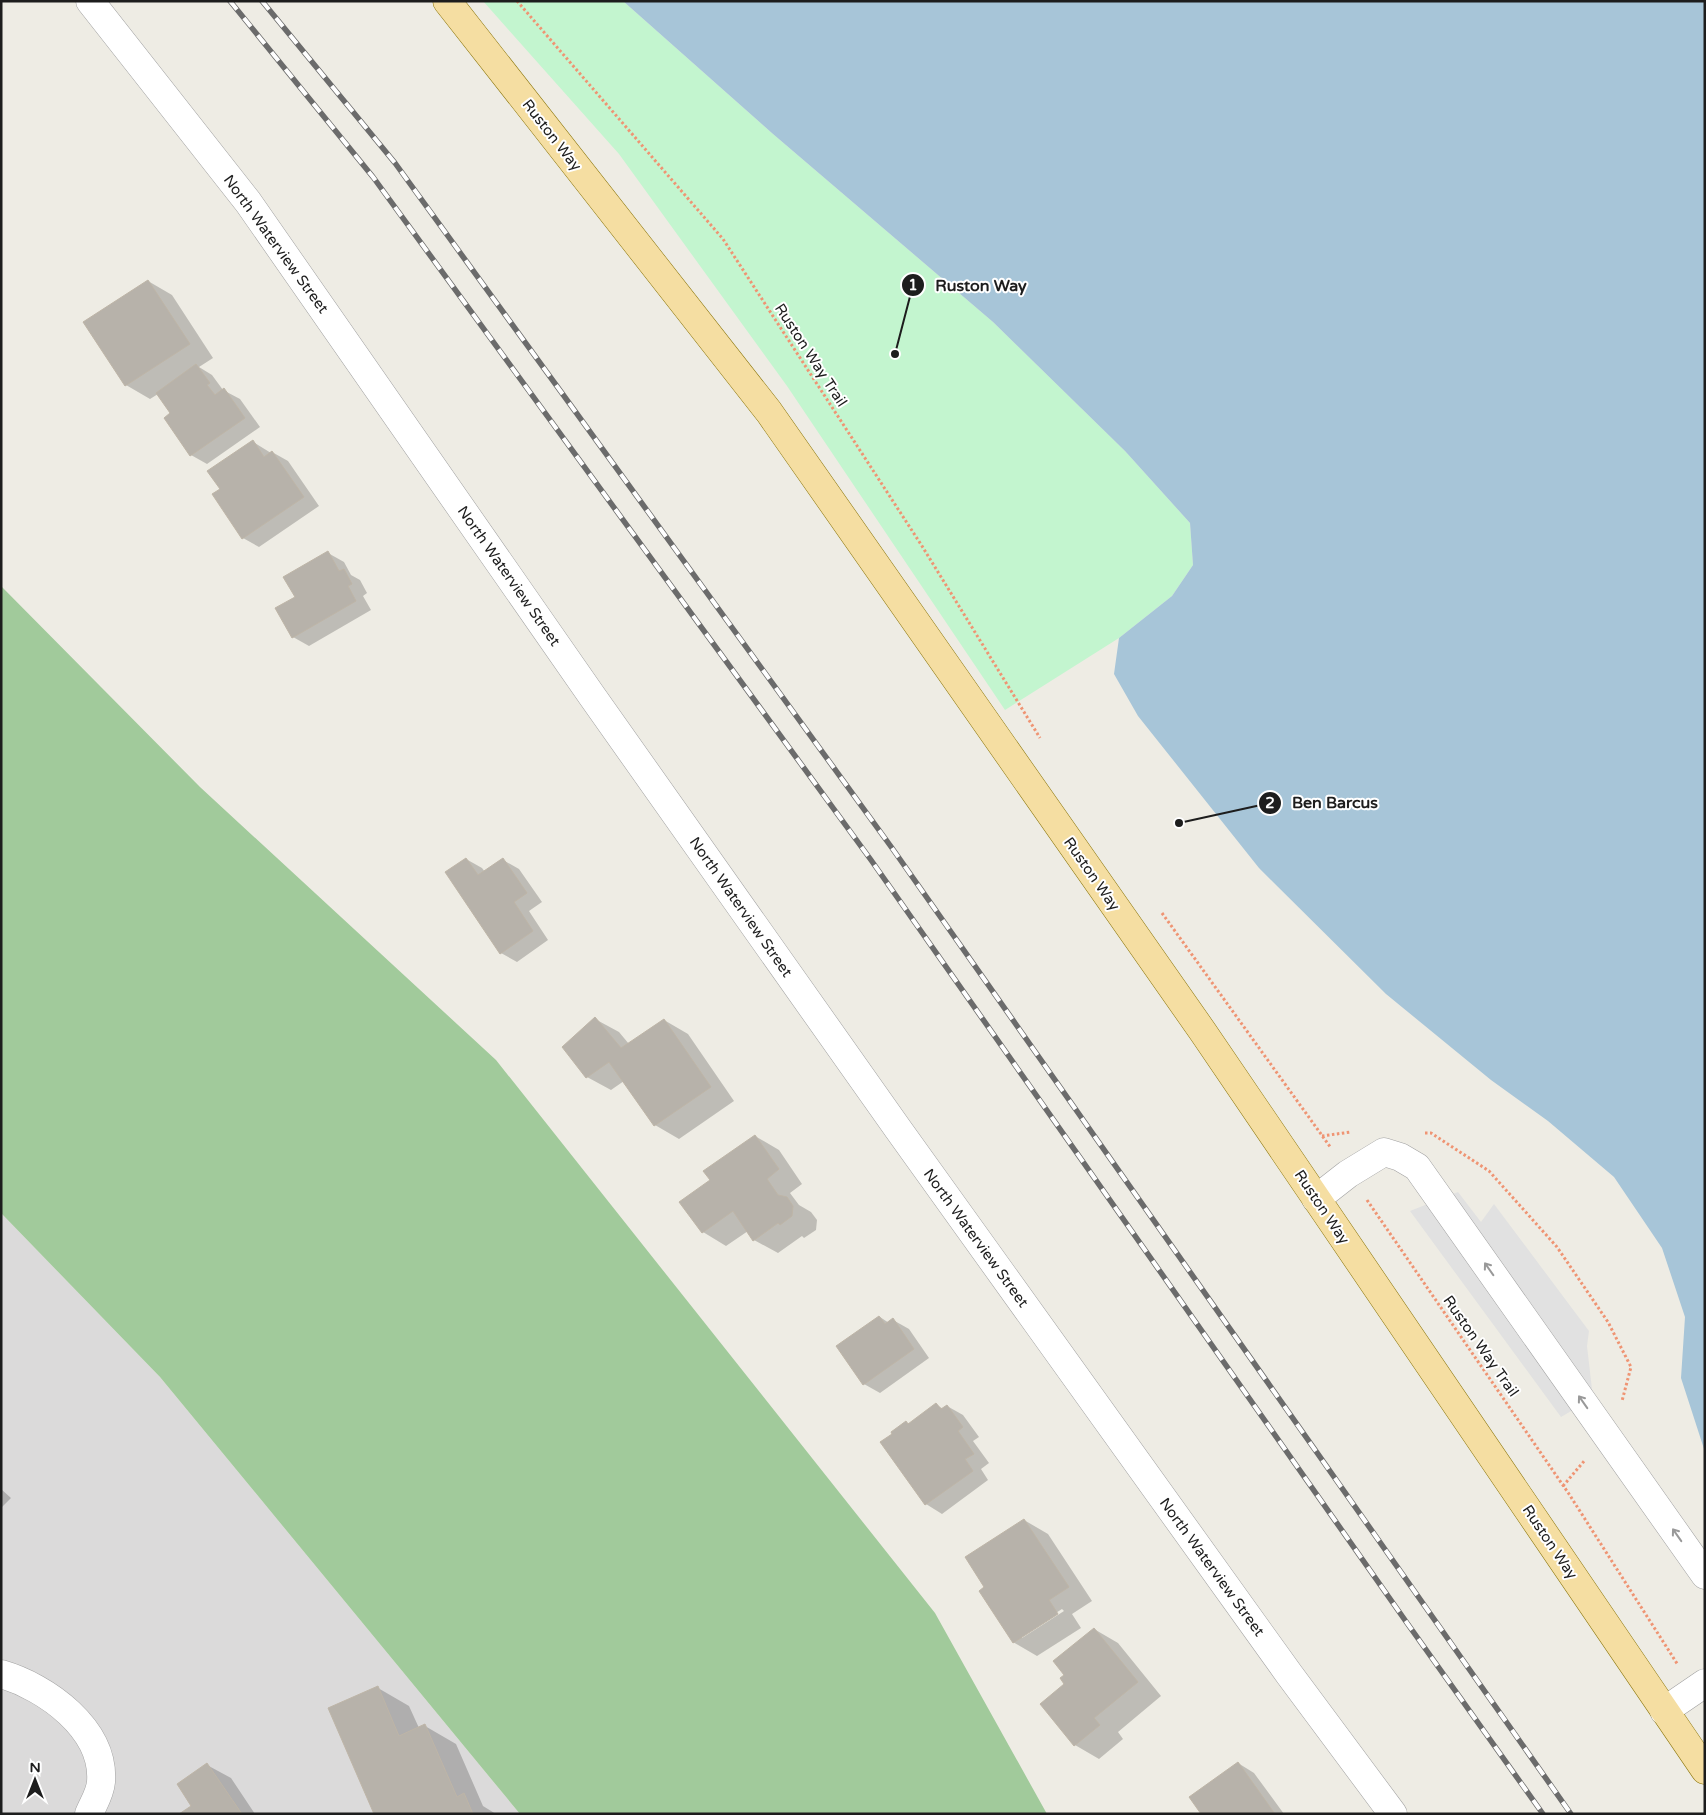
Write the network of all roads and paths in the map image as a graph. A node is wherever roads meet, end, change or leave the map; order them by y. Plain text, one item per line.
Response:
1 (90, 1) edge
2 (447, 1) edge
3 (516, 1) edge
4 (1041, 741) dead end
5 (1228, 1004) dead end
6 (1348, 1174) junction
7 (1316, 1199) junction
8 (1705, 1575) edge
9 (1, 1674) edge
10 (1699, 1687) edge
11 (1664, 1711) junction
12 (1705, 1770) edge
13 (88, 1814) edge
14 (1393, 1814) edge

1 - 14 street, North Waterview Street
2 - 7 main road, Ruston Way
3 - 4 path, Ruston Way Trail
5 - 6 path, Ruston Way Trail
6 - 7 street
8 -> 6 street
6 - 10 path, Ruston Way Trail
7 - 11 main road, Ruston Way
9 - 13 street
10 - 11 street
11 - 12 main road, Ruston Way

